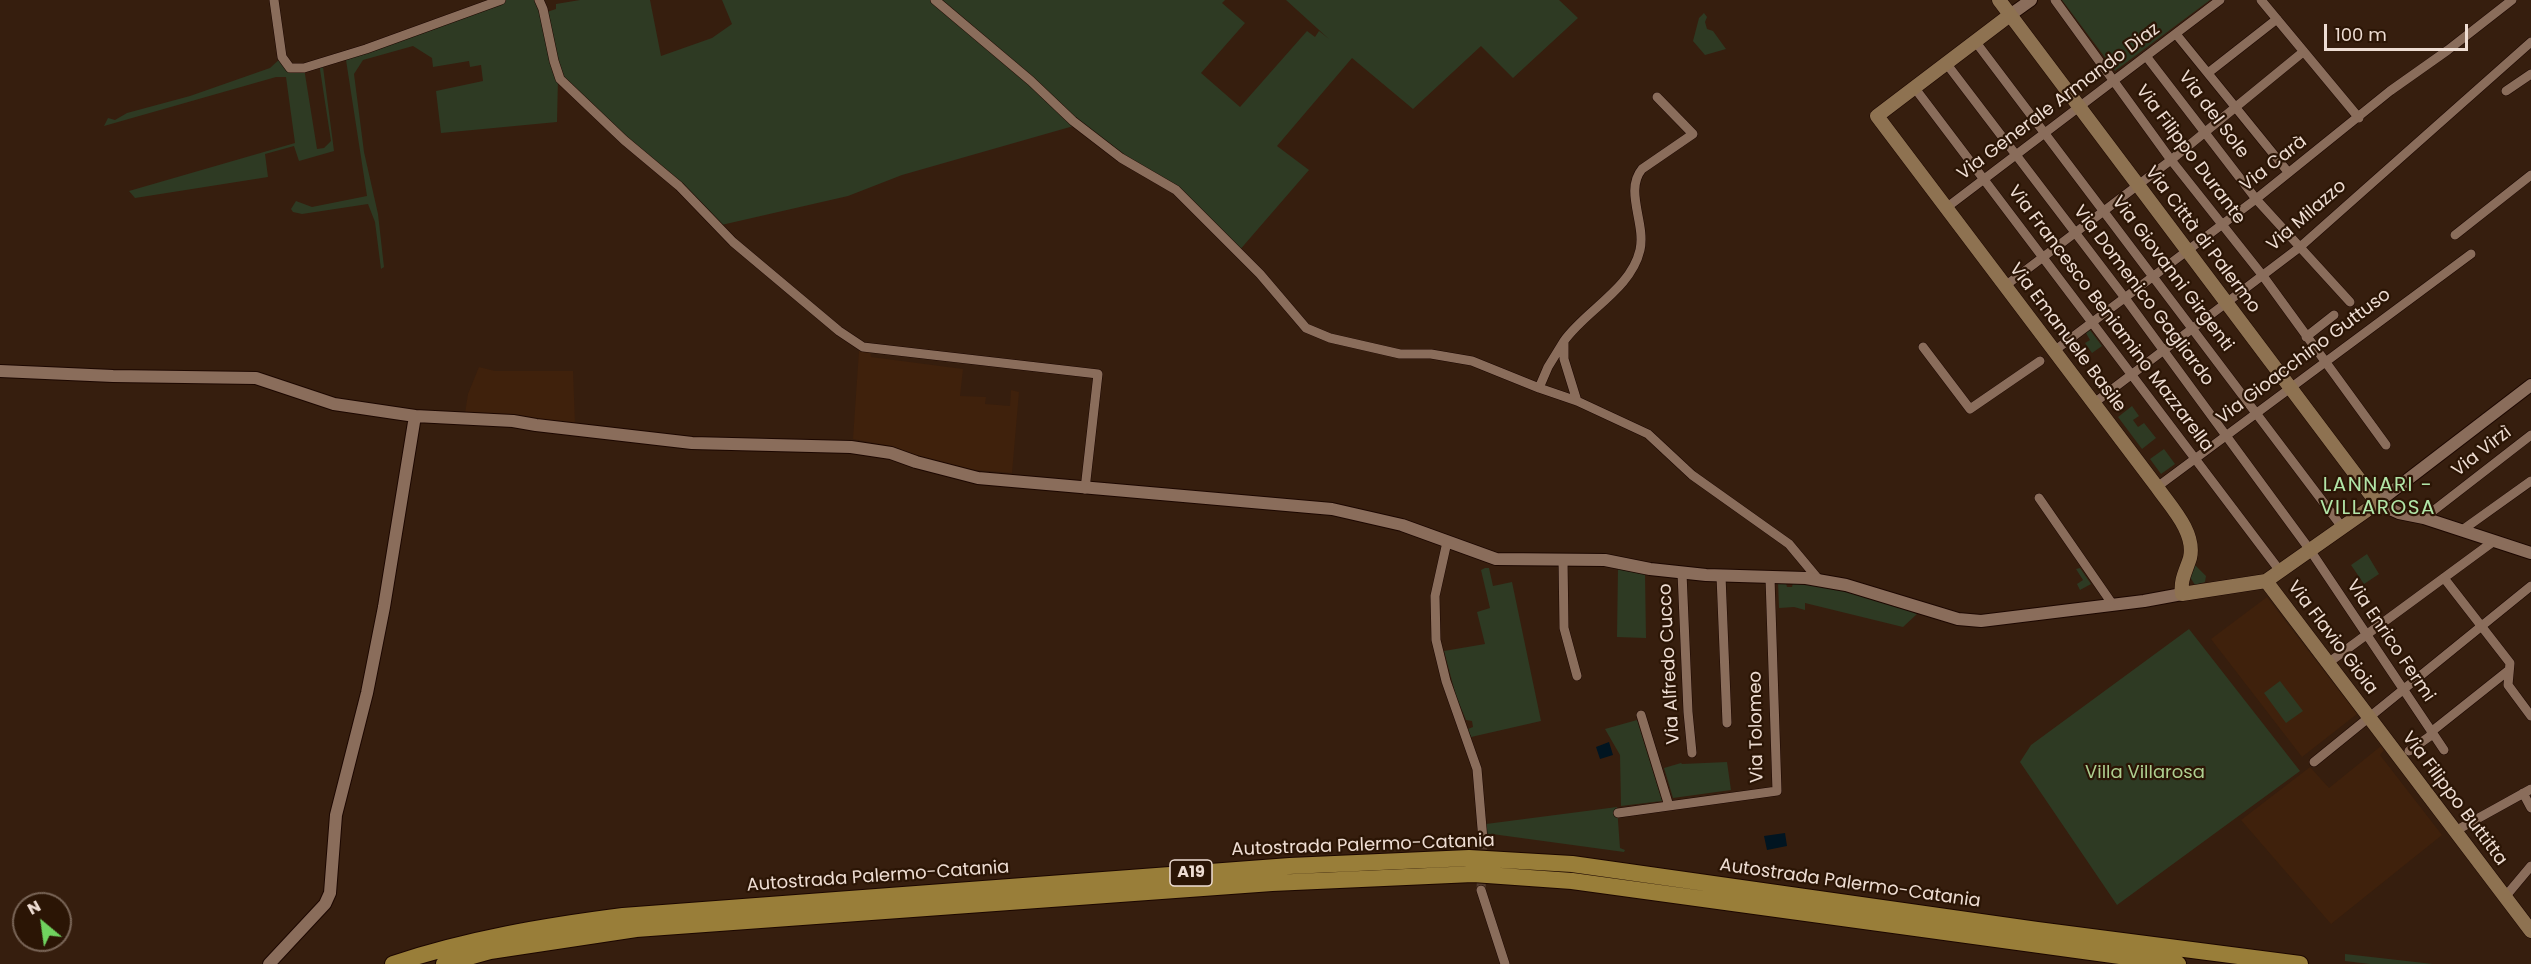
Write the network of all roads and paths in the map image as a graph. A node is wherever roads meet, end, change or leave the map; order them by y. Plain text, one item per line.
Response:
1 (274, 0) edge
2 (501, 0) edge
3 (539, 0) edge
4 (935, 0) edge
5 (1999, 0) edge
6 (2031, 0) edge
7 (2055, 0) edge
8 (2220, 0) edge
9 (2261, 0) edge
10 (2512, 0) edge
11 (2010, 15) junction
12 (2277, 19) junction
13 (2175, 34) junction
14 (1975, 41) junction
15 (2531, 42) edge
16 (2303, 52) junction
17 (2146, 56) junction
18 (1946, 63) junction
19 (2208, 73) junction
20 (2531, 74) edge
21 (2114, 81) junction
22 (1914, 87) junction
23 (2506, 91) dead end
24 (1658, 97) dead end
25 (2079, 107) junction
26 (2236, 108) junction
27 (2359, 118) junction
28 (2206, 131) junction
29 (2045, 134) junction
30 (2016, 155) junction
31 (2171, 160) junction
32 (2288, 172) junction
33 (2531, 175) edge
34 (1984, 180) junction
35 (2138, 185) junction
36 (2256, 199) junction
37 (1946, 208) junction
38 (2103, 210) junction
39 (2222, 225) junction
40 (2075, 231) junction
41 (2455, 235) dead end
42 (2300, 247) junction
43 (2187, 250) junction
44 (2471, 254) dead end
45 (2043, 257) junction
46 (2153, 276) junction
47 (2262, 276) junction
48 (2005, 286) junction
49 (2125, 298) junction
50 (2350, 302) dead end
51 (2227, 303) junction
52 (2334, 315) dead end
53 (2092, 322) junction
54 (2193, 329) junction
55 (2306, 337) junction
56 (1564, 341) junction
57 (1923, 347) dead end
58 (2054, 351) junction
59 (2163, 351) junction
60 (2040, 361) dead end
61 (2325, 362) junction
62 (1565, 365) junction
63 (1548, 367) junction
64 (0, 371) edge
65 (2132, 375) junction
66 (2531, 384) edge
67 (1539, 388) junction
68 (2290, 388) junction
69 (1577, 401) junction
70 (2094, 403) junction
71 (2256, 413) junction
72 (415, 416) junction
73 (2531, 435) edge
74 (2226, 436) junction
75 (2386, 445) dead end
76 (2195, 458) junction
77 (2531, 480) edge
78 (2157, 487) junction
79 (1084, 489) junction
80 (2040, 498) dead end
81 (2377, 503) junction
82 (2424, 518) junction
83 (2342, 528) junction
84 (2461, 531) junction
85 (2494, 541) junction
86 (1447, 542) junction
87 (2310, 550) junction
88 (2531, 554) edge
89 (1563, 559) junction
90 (2280, 571) junction
91 (1682, 573) junction
92 (1721, 576) junction
93 (1770, 578) junction
94 (2444, 578) junction
95 (1819, 580) junction
96 (2266, 581) junction
97 (2531, 586) edge
98 (2182, 594) junction
99 (2113, 605) junction
100 (2481, 626) junction
101 (2366, 635) junction
102 (2328, 663) junction
103 (2510, 667) junction
104 (1577, 676) dead end
105 (2403, 690) junction
106 (1641, 715) dead end
107 (2531, 716) edge
108 (2370, 717) junction
109 (1727, 723) dead end
110 (2432, 733) junction
111 (2444, 750) dead end
112 (2409, 751) dead end
113 (1692, 753) dead end
114 (2314, 762) dead end
115 (2527, 791) edge
116 (1669, 806) junction
117 (2531, 808) edge
118 (1618, 813) dead end
119 (2457, 830) junction
120 (1483, 840) tunnel mouth
121 (2531, 866) edge
122 (1481, 890) tunnel mouth
123 (2505, 897) junction
124 (2531, 930) edge
125 (269, 964) edge
126 (393, 964) edge
127 (444, 964) edge
128 (1505, 964) edge
129 (2178, 964) edge
130 (2300, 964) edge

1 - 2 street
3 - 79 street
4 - 67 street
5 - 11 main road, Via Città di Palermo
6 - 11 street
7 - 21 street, Via Filippo Durante
8 - 13 street, Via Generale Armando Diaz
9 - 12 street
10 - 27 street, Via Carà
11 - 14 main road
11 - 25 main road, Via Città di Palermo
12 - 16 street
12 - 19 street
13 - 17 street, Via Generale Armando Diaz
13 - 19 street
14 - 18 main road
14 - 29 street, Via Giovanni Girgenti
15 - 42 street, Via Milazzo
16 - 26 street
16 - 27 street
17 - 21 street, Via Generale Armando Diaz
17 - 28 street, Via del Sole
18 - 22 main road
18 - 30 street, Via Domenico Gagliardo
19 - 26 street
20 - 23 street
21 - 25 street, Via Generale Armando Diaz
21 - 31 street, Via Filippo Durante
22 - 34 street, Via Francesco Beniamino Mazzarella
22 - 37 main road, Via Emanuele Basile
24 - 56 street
25 - 29 street, Via Generale Armando Diaz
25 - 35 main road, Via Città di Palermo
26 - 28 street
26 - 32 street
27 - 32 street, Via Carà
28 - 31 street
28 - 36 street, Via del Sole
29 - 30 street, Via Generale Armando Diaz
29 - 38 street, Via Giovanni Girgenti
30 - 34 street, Via Generale Armando Diaz
30 - 40 street, Via Domenico Gagliardo
31 - 35 street
31 - 39 street, Via Filippo Durante
32 - 36 street, Via Carà
33 - 41 street
34 - 37 street, Via Generale Armando Diaz
34 - 45 street, Via Francesco Beniamino Mazzarella
35 - 38 street
35 - 43 main road, Via Città di Palermo
36 - 39 street, Via Carà
36 - 42 street, Via del Sole
37 - 48 main road, Via Emanuele Basile
38 - 40 street
38 - 46 street, Via Giovanni Girgenti
39 - 43 street, Via Carà
39 - 47 street, Via Filippo Durante
40 - 45 street
40 - 49 street, Via Domenico Gagliardo
42 - 47 street, Via Milazzo
42 - 50 street, Via del Sole
43 - 46 street, Via Carà
43 - 51 main road, Via Città di Palermo
44 - 61 street, Via Gioacchino Guttuso
45 - 48 street
45 - 53 street, Via Francesco Beniamino Mazzarella
46 - 49 street, Via Carà
46 - 54 street, Via Giovanni Girgenti
47 - 51 street, Via Milazzo
47 - 55 street, Via Filippo Durante
48 - 58 main road, Via Emanuele Basile
49 - 53 street, Via Carà
49 - 59 street, Via Domenico Gagliardo
51 - 54 street, Via Milazzo
51 - 68 main road, Via Città di Palermo
52 - 55 street
53 - 58 street, Via Carà
53 - 65 street, Via Francesco Beniamino Mazzarella
54 - 59 street, Via Milazzo
54 - 71 street, Via Giovanni Girgenti
55 - 61 street, Via Filippo Durante
56 - 62 street
56 - 63 street
57 - 60 street
58 - 70 main road, Via Emanuele Basile
59 - 65 street, Via Milazzo
59 - 74 street, Via Domenico Gagliardo
61 - 68 street, Via Gioacchino Guttuso
61 - 75 street, Via Filippo Durante
62 - 63 street
62 - 69 street
63 - 67 street
64 - 72 street
65 - 70 street, Via Milazzo
65 - 76 street, Via Francesco Beniamino Mazzarella
66 - 81 street
67 - 69 street
68 - 71 street, Via Gioacchino Guttuso
68 - 81 main road, Via Città di Palermo
69 - 95 street
70 - 78 main road, Via Emanuele Basile
71 - 74 street, Via Gioacchino Guttuso
71 - 83 street, Via Giovanni Girgenti
72 - 79 street
72 - 125 street
73 - 82 street, Via Virzì
74 - 76 street, Via Gioacchino Guttuso
74 - 87 street, Via Domenico Gagliardo
76 - 78 street, Via Gioacchino Guttuso
76 - 90 street, Via Francesco Beniamino Mazzarella
77 - 84 street
78 - 98 main road, Via Emanuele Basile
79 - 86 street
80 - 99 street
81 - 82 street
81 - 83 main road
82 - 84 street
83 - 87 main road
84 - 85 street
85 - 88 street
85 - 94 street
86 - 89 street
86 - 120 street
87 - 90 main road
87 - 101 street, Via Enrico Fermi
89 - 91 street
89 - 104 street
90 - 96 main road
91 - 92 street
91 - 113 street, Via Alfredo Cucco
92 - 93 street
92 - 109 street
93 - 95 street
93 - 116 street, Via Tolomeo
94 - 100 street
94 - 101 street
95 - 99 street
96 - 98 main road
96 - 102 main road, Via Flavio Gioia
97 - 100 street
98 - 99 street
100 - 103 street
100 - 105 street
101 - 102 street
101 - 105 street, Via Enrico Fermi
102 - 108 main road, Via Flavio Gioia
103 - 107 street
103 - 110 street
105 - 108 street
105 - 110 street, Via Enrico Fermi
106 - 116 street
108 - 114 street
108 - 119 main road, Via Filippo Buttitta
110 - 111 street, Via Enrico Fermi
110 - 112 street
115 - 117 street
115 - 119 street
116 - 118 street, Via Tolomeo
119 - 123 main road, Via Filippo Buttitta
121 - 123 street
122 - 128 street
123 - 124 main road, Via Filippo Buttitta
126 - 130 highway, Autostrada Palermo-Catania / A19
127 - 129 highway, Autostrada Palermo-Catania / A19

